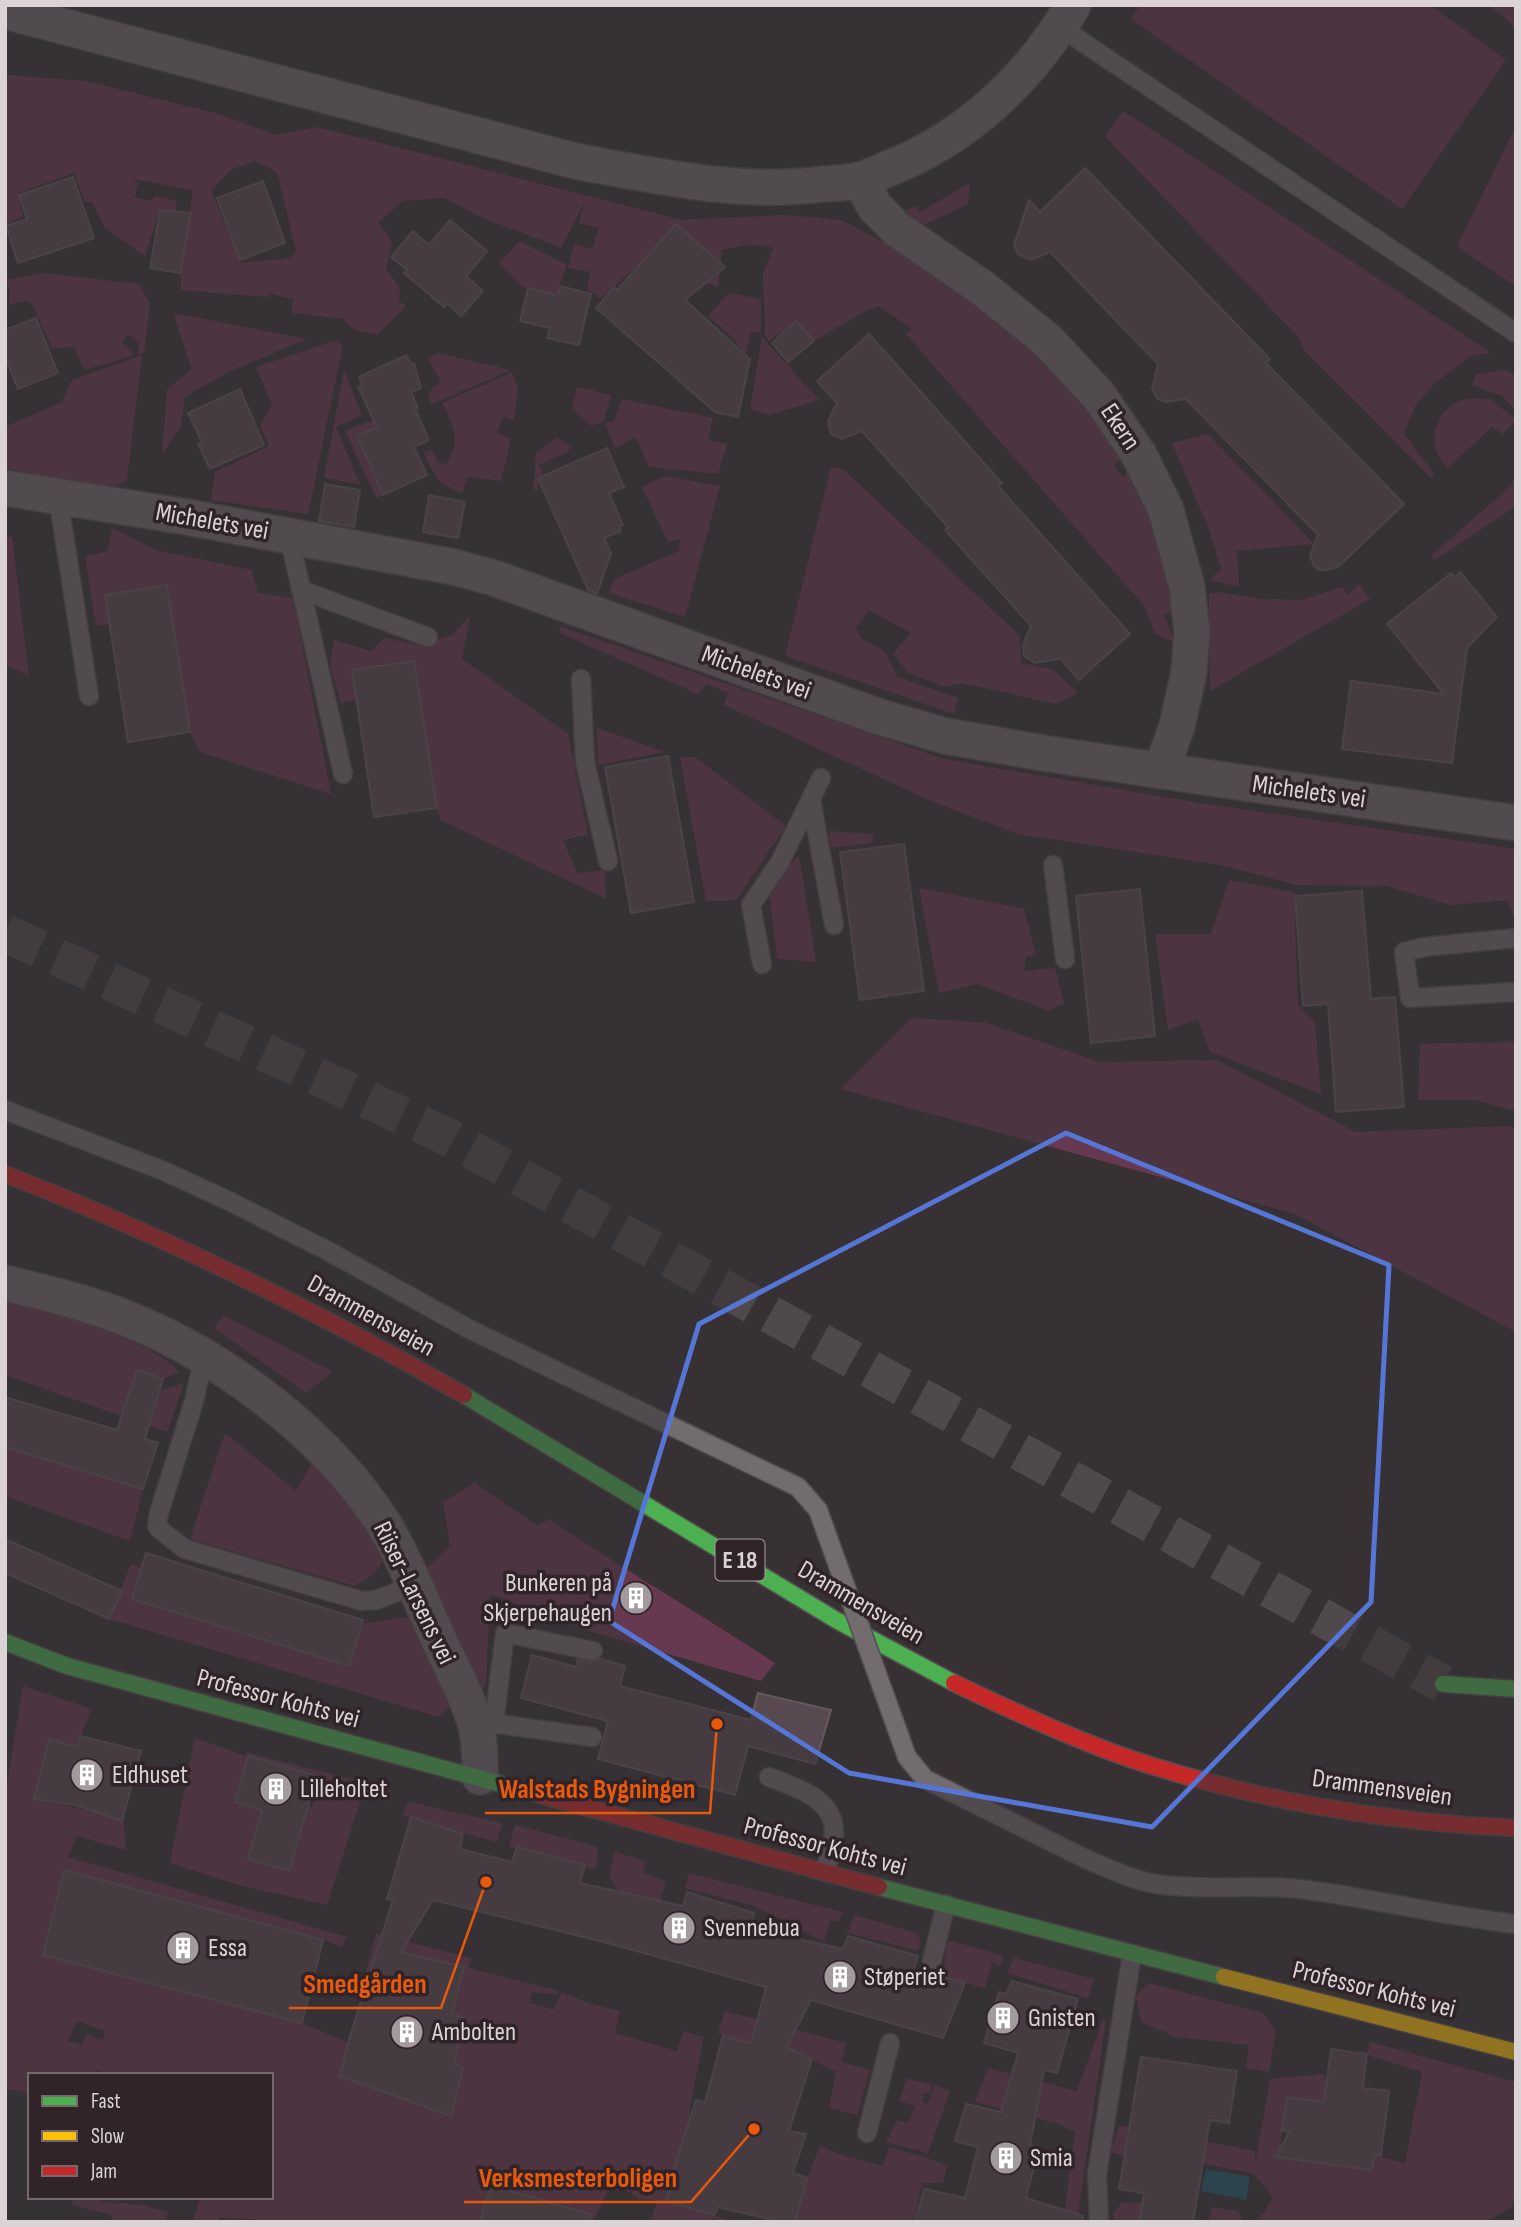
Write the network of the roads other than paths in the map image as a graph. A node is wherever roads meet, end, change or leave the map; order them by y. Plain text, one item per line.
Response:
1 (5, 11) edge
2 (1067, 16) edge
3 (860, 180) junction
4 (1516, 333) edge
5 (5, 488) edge
6 (58, 496) junction
7 (289, 536) junction
8 (301, 590) junction
9 (428, 636) dead end
10 (581, 679) dead end
11 (89, 696) dead end
12 (1161, 771) junction
13 (343, 774) dead end
14 (821, 778) dead end
15 (810, 800) junction
16 (1516, 823) edge
17 (608, 861) dead end
18 (1054, 865) dead end
19 (834, 925) dead end
20 (1516, 938) edge
21 (1065, 959) dead end
22 (762, 964) dead end
23 (1516, 992) edge
24 (5, 1110) edge
25 (5, 1174) edge
26 (5, 1283) edge
27 (204, 1356) junction
28 (415, 1585) junction
29 (5, 1642) edge
30 (593, 1651) dead end
31 (1443, 1684) tunnel mouth
32 (1516, 1689) edge
33 (484, 1721) junction
34 (592, 1737) dead end
35 (480, 1777) junction
36 (769, 1777) dead end
37 (1516, 1828) edge
38 (825, 1872) junction
39 (946, 1904) junction
40 (1516, 1924) edge
41 (1132, 1954) junction
42 (932, 1960) dead end
43 (890, 2043) dead end
44 (1516, 2052) edge
45 (867, 2133) dead end
46 (1099, 2222) edge

1 - 3 street
2 - 3 street
2 - 4 lane
3 - 12 street, Ekern
5 - 6 street, Michelets vei
6 - 7 street, Michelets vei
6 - 11 lane
7 - 8 lane
7 - 12 street, Michelets vei
8 - 9 lane
8 - 13 lane
10 - 17 lane
12 - 16 street, Michelets vei
14 - 15 lane
15 - 19 lane
15 - 22 lane
18 - 21 lane
20 - 23 lane
24 - 40 lane, bridge
25 - 37 main road, Drammensveien / E 18
26 - 27 street, Riiser-Larsens vei
27 - 28 street, Riiser-Larsens vei
27 - 28 lane
28 - 33 street, Riiser-Larsens vei
29 - 35 main road, Professor Kohts vei
30 - 33 lane
31 - 32 main road
33 - 34 lane
33 - 35 street, Riiser-Larsens vei
35 - 38 main road, Professor Kohts vei
36 - 38 lane
38 - 39 main road, Professor Kohts vei
39 - 41 main road, Professor Kohts vei
39 - 42 lane
41 - 44 main road, Professor Kohts vei
41 - 46 lane
43 - 45 lane

